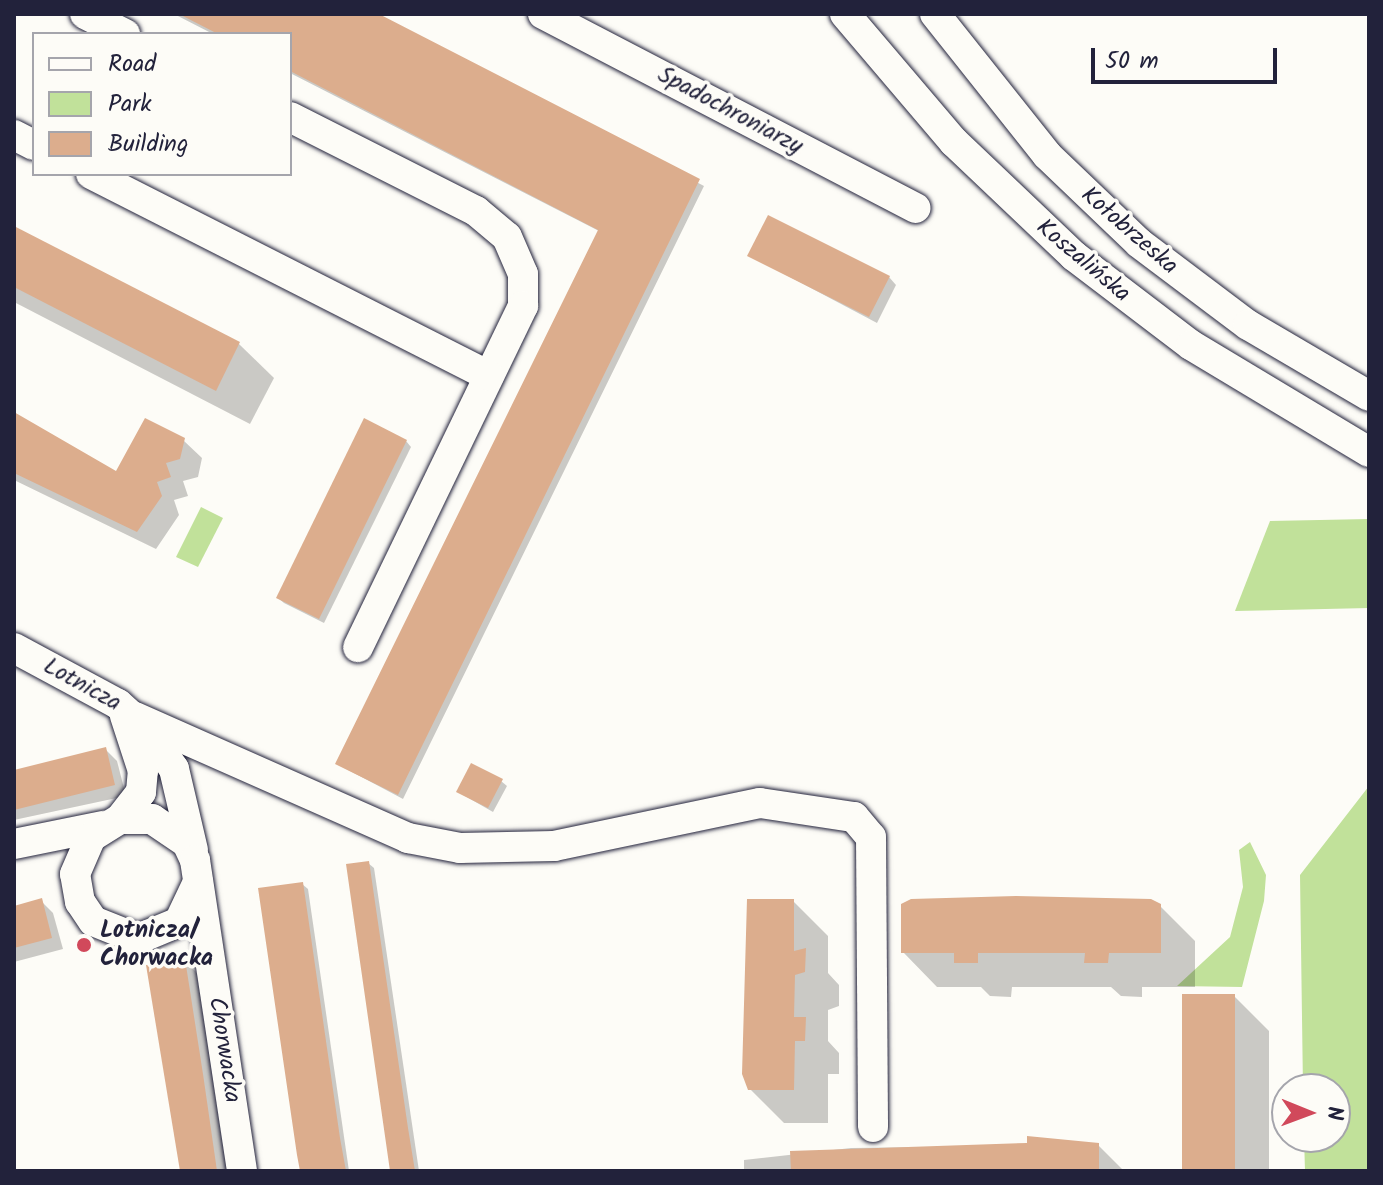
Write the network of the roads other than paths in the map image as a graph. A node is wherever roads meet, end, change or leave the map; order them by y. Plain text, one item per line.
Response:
1 (85, 14) edge
2 (543, 14) edge
3 (845, 14) edge
4 (935, 14) edge
5 (121, 32) edge
6 (292, 118) edge
7 (14, 135) edge
8 (32, 144) edge
9 (95, 176) edge
10 (916, 208) dead end
11 (489, 376) junction
12 (1369, 396) edge
13 (1369, 452) edge
14 (358, 647) dead end
15 (14, 648) edge
16 (127, 710) junction
17 (112, 823) junction
18 (14, 844) edge
19 (196, 871) junction
20 (873, 1127) dead end
21 (242, 1171) edge

1 - 5 street
2 - 10 street, Spadochroniarzy
3 - 13 street, Koszalińska
4 - 12 street, Kołobrzeska
6 - 11 street
7 - 8 street
9 - 11 street
11 - 14 street
15 - 16 street, Lotnicza
16 - 17 street
16 - 19 street, Lotnicza
16 - 20 street
17 - 18 street
17 - 19 street
17 - 19 street
19 - 21 street, Chorwacka

